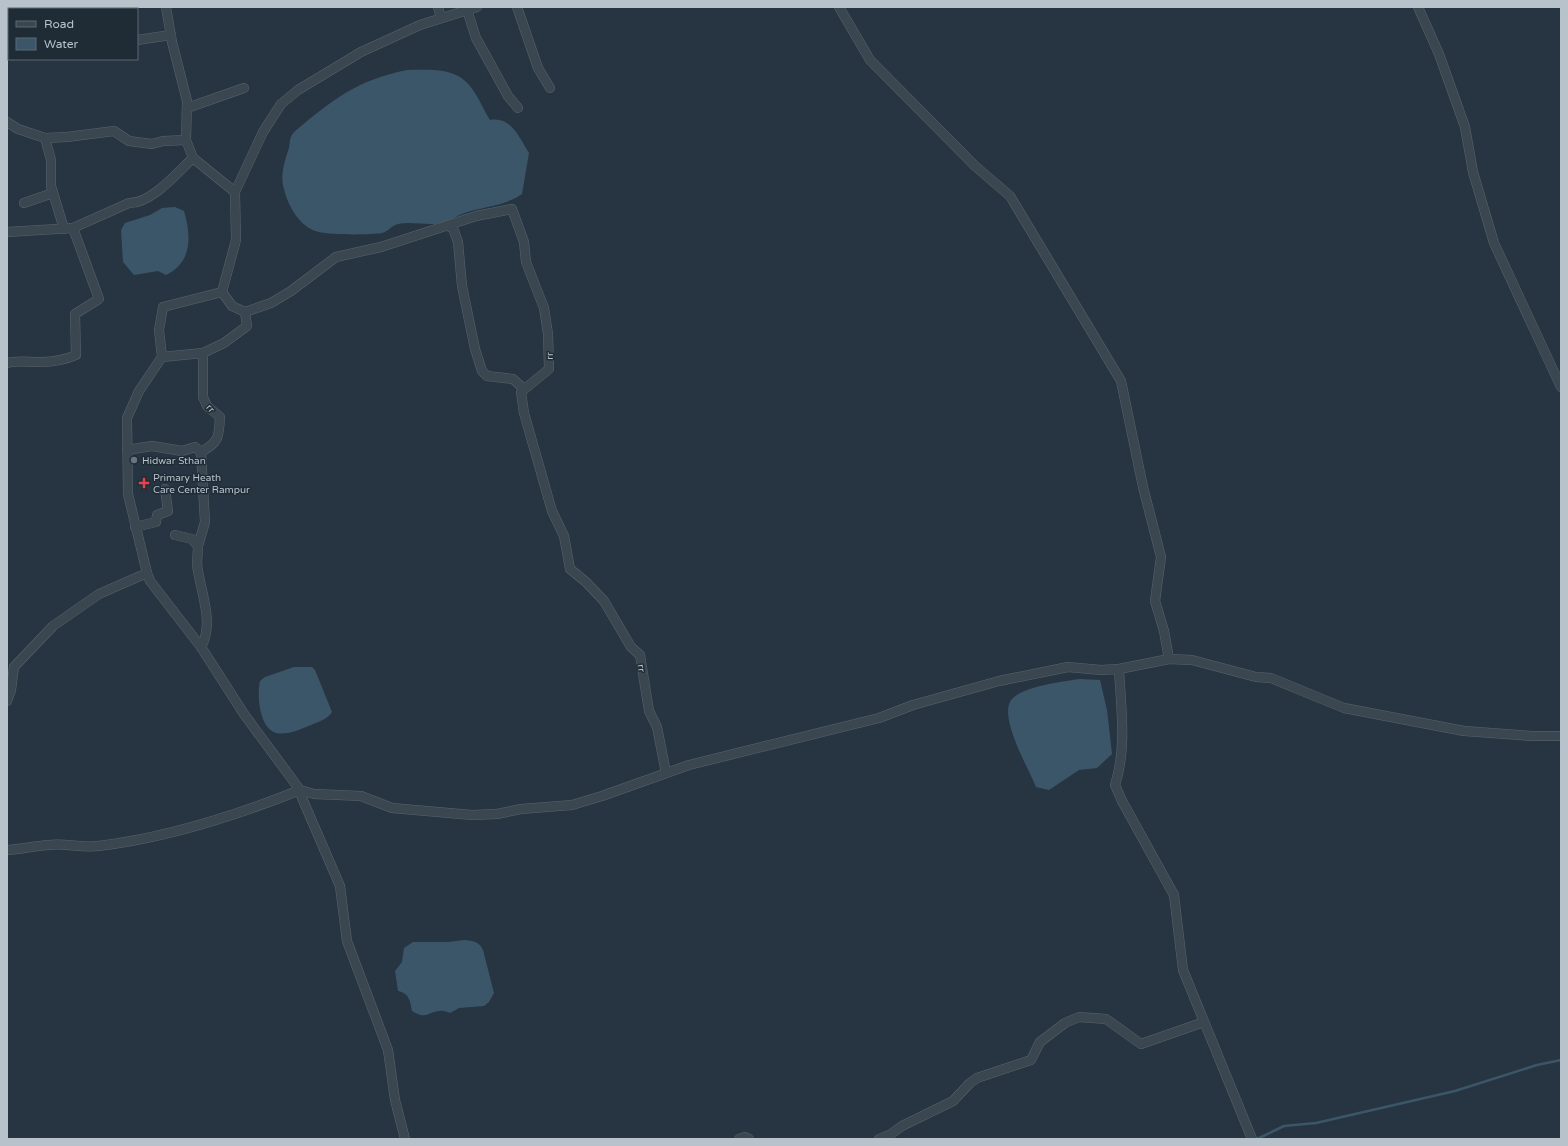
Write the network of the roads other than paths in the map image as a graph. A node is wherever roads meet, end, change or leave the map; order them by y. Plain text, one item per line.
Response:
1 (166, 7) edge
2 (438, 7) edge
3 (477, 7) edge
4 (517, 7) edge
5 (839, 7) edge
6 (1418, 7) edge
7 (467, 10) junction
8 (441, 18) junction
9 (171, 35) junction
10 (138, 40) edge
11 (244, 88) dead end
12 (550, 88) dead end
13 (187, 108) junction
14 (518, 108) dead end
15 (7, 122) edge
16 (45, 138) junction
17 (186, 140) junction
18 (193, 158) junction
19 (53, 192) junction
20 (235, 192) junction
21 (24, 203) dead end
22 (448, 226) junction
23 (69, 229) junction
24 (7, 232) edge
25 (222, 292) junction
26 (245, 312) junction
27 (203, 353) junction
28 (162, 358) junction
29 (7, 363) edge
30 (1561, 387) edge
31 (524, 389) junction
32 (127, 450) junction
33 (201, 452) junction
34 (165, 489) dead end
35 (135, 527) junction
36 (175, 535) dead end
37 (198, 546) junction
38 (147, 574) junction
39 (201, 647) junction
40 (1168, 659) junction
41 (1119, 669) junction
42 (7, 701) edge
43 (1561, 736) edge
44 (666, 773) junction
45 (300, 790) junction
46 (7, 850) edge
47 (1204, 1022) junction
48 (405, 1139) edge
49 (740, 1139) edge
50 (749, 1139) edge
51 (879, 1139) edge
52 (1252, 1139) edge

1 - 9 street
2 - 8 street
3 - 7 street
4 - 12 street
5 - 40 street
6 - 30 street
7 - 8 street
7 - 14 street
8 - 20 street
9 - 10 street
9 - 13 street
11 - 13 street
13 - 17 street
15 - 16 street
16 - 17 street
16 - 19 street
17 - 18 street
18 - 20 street
18 - 23 street
19 - 21 street
19 - 23 street
20 - 25 street
22 - 26 street, rr
22 - 31 street
22 - 31 street, rr
23 - 24 street
23 - 29 street
25 - 26 street
25 - 28 street
26 - 27 street
27 - 28 street
27 - 33 street, rr
28 - 32 street
31 - 44 street, rr
32 - 33 street
32 - 35 street
33 - 37 street
34 - 35 street
35 - 38 street
36 - 37 street
37 - 39 street
38 - 39 street
38 - 42 street
39 - 45 street
40 - 41 street
40 - 43 street
41 - 44 street
41 - 47 street
44 - 45 street
45 - 46 street
45 - 48 street
47 - 51 street
47 - 52 street
49 - 50 street

